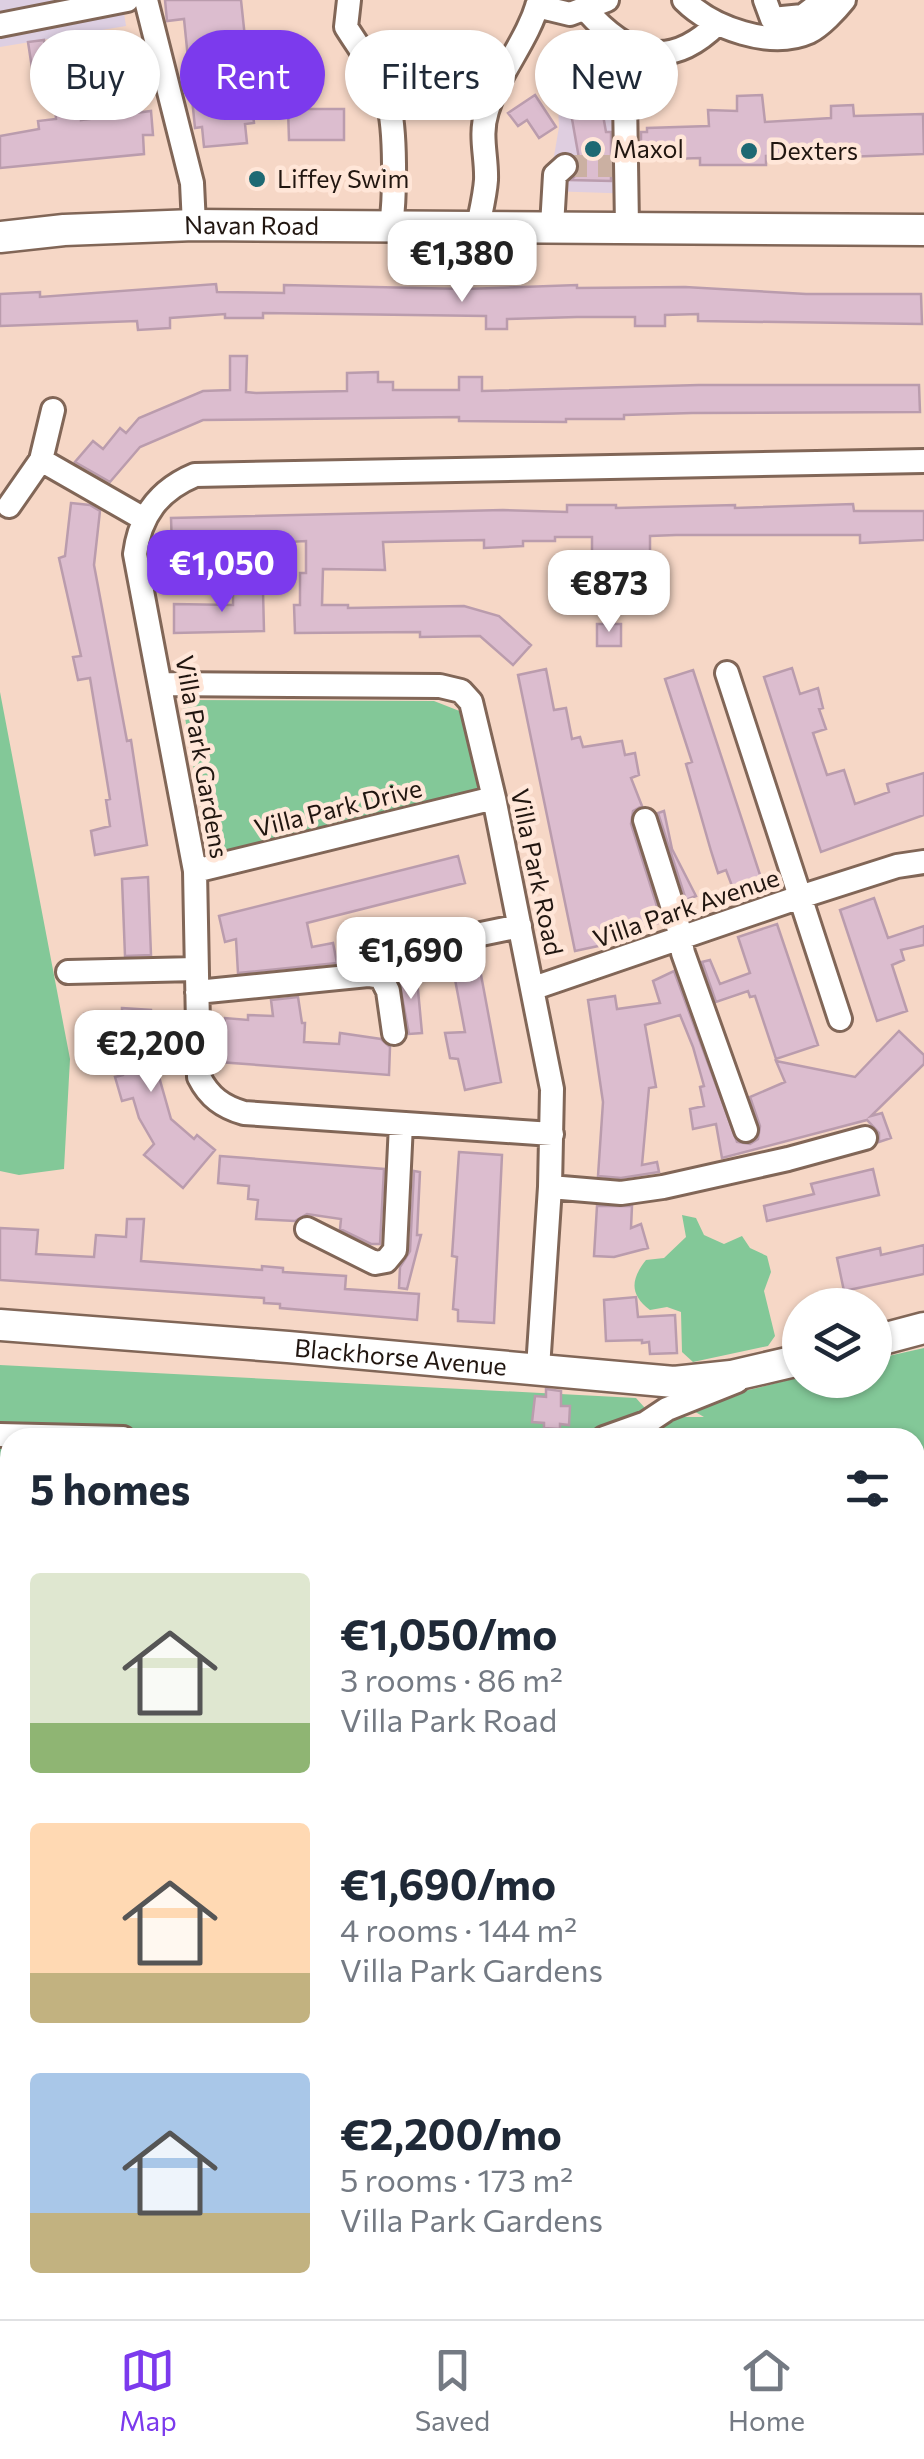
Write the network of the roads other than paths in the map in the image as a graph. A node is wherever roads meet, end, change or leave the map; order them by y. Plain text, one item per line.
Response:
1 (126, 0) edge
2 (146, 0) edge
3 (349, 0) edge
4 (684, 0) edge
5 (765, 0) edge
6 (824, 0) edge
7 (844, 0) edge
8 (538, 3) edge
9 (596, 5) edge
10 (717, 24) junction
11 (0, 25) edge
12 (624, 120) edge
13 (565, 166) dead end
14 (194, 225) junction
15 (478, 226) junction
16 (552, 226) junction
17 (391, 227) junction
18 (627, 227) junction
19 (924, 230) edge
20 (0, 237) edge
21 (53, 410) dead end
22 (41, 460) junction
23 (924, 461) edge
24 (9, 506) dead end
25 (144, 519) junction
26 (727, 674) dead end
27 (162, 684) junction
28 (494, 798) junction
29 (645, 820) dead end
30 (924, 862) edge
31 (196, 871) junction
32 (800, 897) junction
33 (520, 926) junction
34 (481, 934) dead end
35 (680, 938) junction
36 (430, 946) dead end
37 (68, 972) dead end
38 (381, 978) junction
39 (196, 980) junction
40 (534, 988) junction
41 (840, 1018) dead end
42 (394, 1033) dead end
43 (400, 1124) junction
44 (746, 1130) dead end
45 (552, 1134) junction
46 (865, 1138) dead end
47 (550, 1187) junction
48 (307, 1229) dead end
49 (0, 1325) edge
50 (924, 1328) edge
51 (892, 1336) edge
52 (782, 1364) edge
53 (538, 1368) junction
54 (670, 1396) junction
55 (632, 1428) edge

1 - 11 street
2 - 14 street
3 - 17 street
4 - 10 street
5 - 6 street
7 - 10 street
8 - 9 street
8 - 15 street
9 - 10 street
12 - 18 street
13 - 16 street
14 - 17 main road, Navan Road
14 - 20 main road, Navan Road
15 - 16 main road, Navan Road
15 - 17 main road, Navan Road
16 - 18 main road, Navan Road
18 - 19 main road, Navan Road
21 - 22 street
22 - 24 street
22 - 25 street
23 - 25 street
25 - 27 street, Villa Park Gardens
26 - 32 street, Villa Park Avenue
27 - 28 street, Villa Park Road
27 - 31 street, Villa Park Gardens
28 - 31 street, Villa Park Drive
28 - 33 street, Villa Park Road
29 - 35 street
30 - 32 street, Villa Park Avenue
31 - 39 street, Villa Park Gardens
32 - 35 street, Villa Park Avenue
32 - 41 street, Villa Park Avenue
33 - 34 street
33 - 40 street, Villa Park Road
35 - 40 street, Villa Park Avenue
35 - 44 street
36 - 38 street
37 - 39 street
38 - 39 street
38 - 42 street
39 - 43 street, Villa Park Gardens
40 - 45 street, Villa Park Road
43 - 45 street, Villa Park Gardens
43 - 48 street
45 - 47 street, Villa Park Road
46 - 47 street
47 - 53 street, Villa Park Road
49 - 53 main road, Blackhorse Avenue
50 - 51 main road
52 - 54 main road, Blackhorse Avenue
53 - 54 main road, Blackhorse Avenue
54 - 55 street

